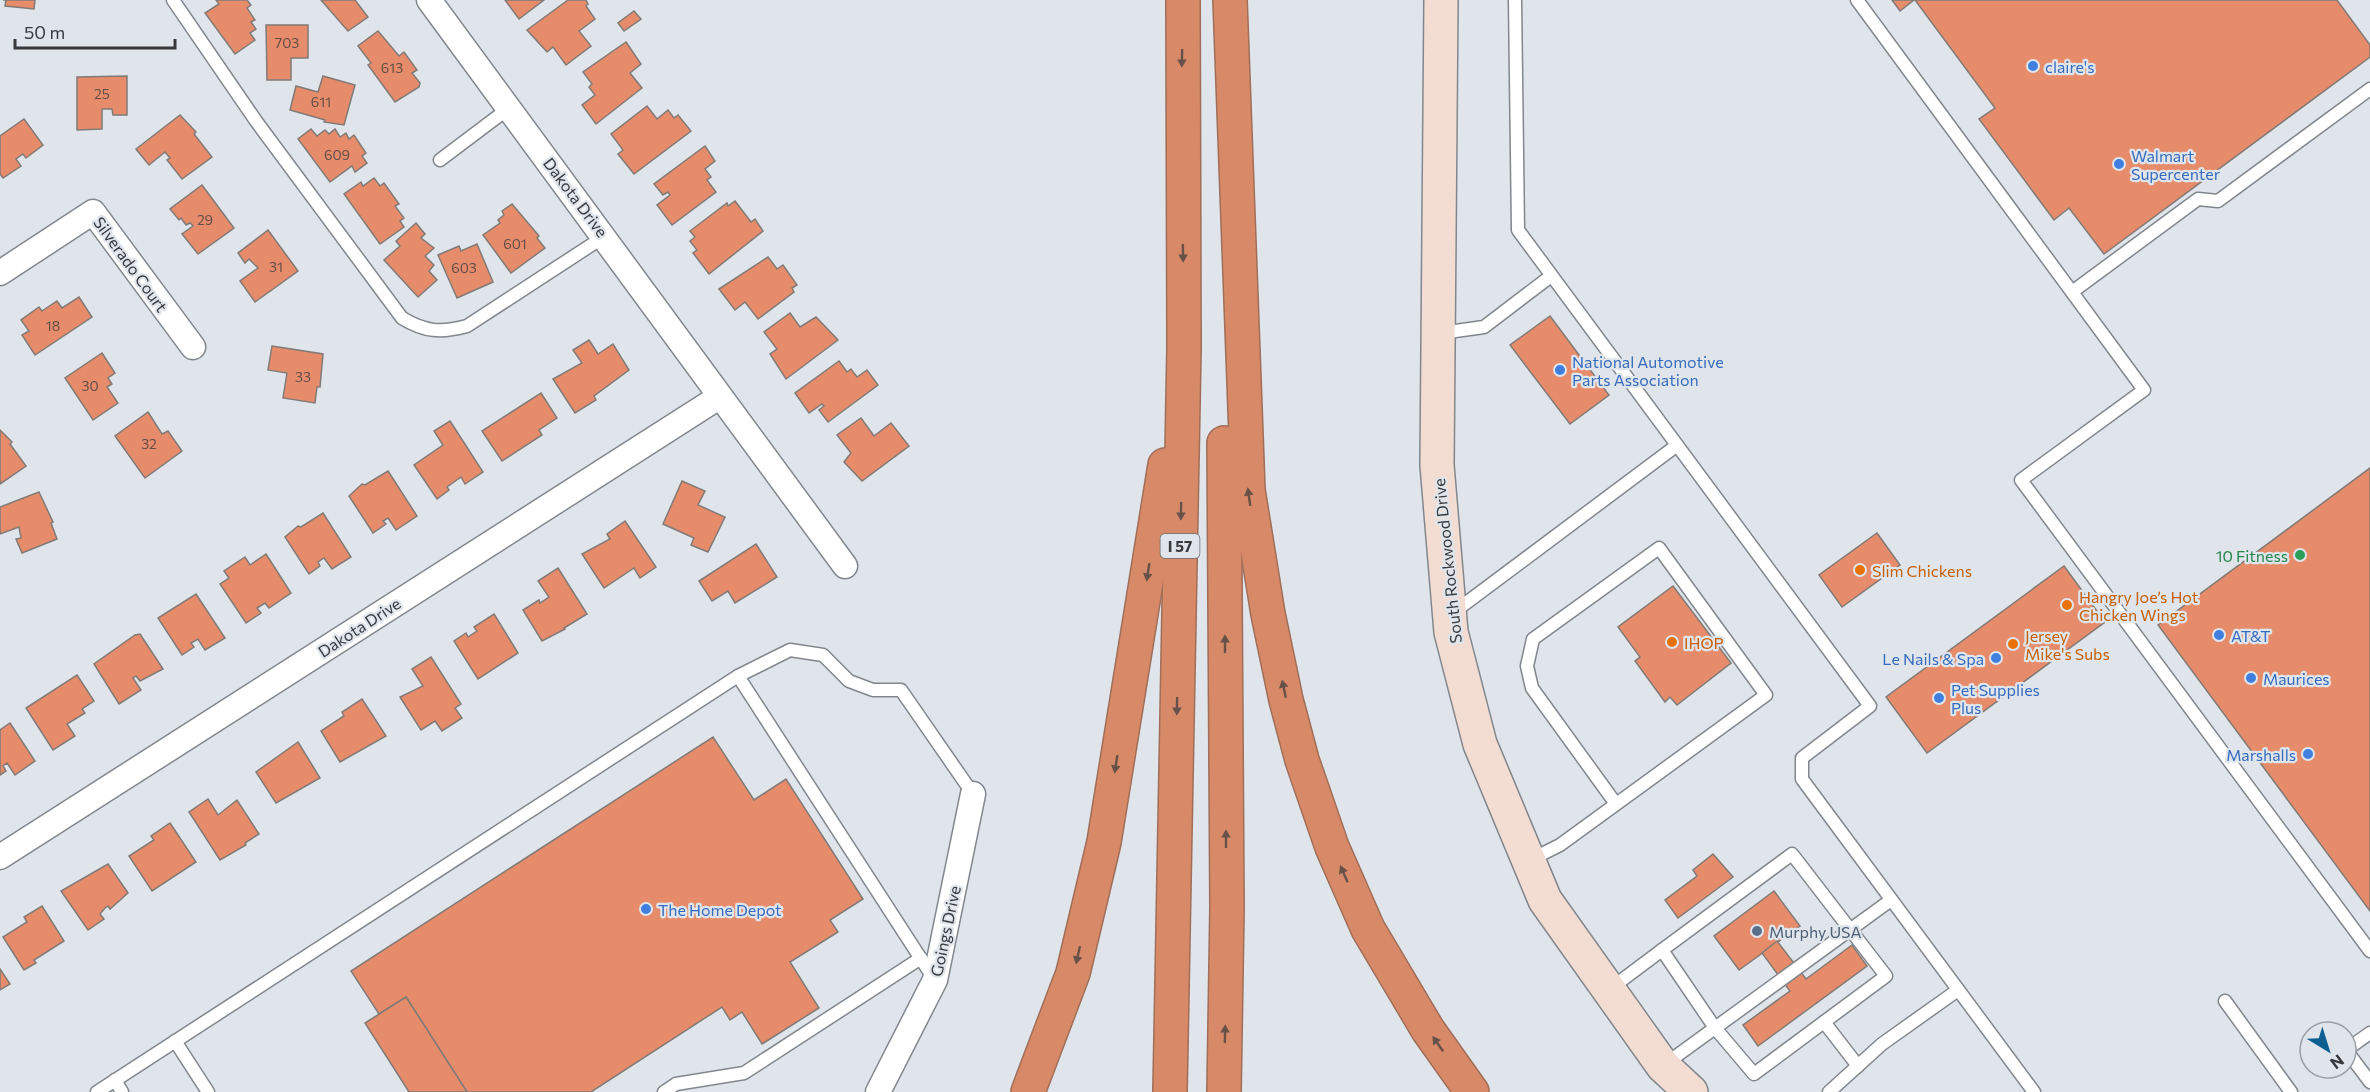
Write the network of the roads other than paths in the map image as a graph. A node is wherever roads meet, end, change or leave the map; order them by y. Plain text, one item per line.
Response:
1 (173, 0) edge
2 (429, 0) edge
3 (1183, 0) edge
4 (1220, 0) edge
5 (1230, 0) edge
6 (1441, 0) edge
7 (1515, 0) edge
8 (1857, 0) edge
9 (2370, 89) edge
10 (509, 108) junction
11 (440, 160) dead end
12 (605, 236) junction
13 (0, 273) edge
14 (1551, 276) junction
15 (2072, 292) junction
16 (1439, 334) junction
17 (193, 347) dead end
18 (1184, 348) junction
19 (719, 398) junction
20 (1676, 446) junction
21 (844, 566) dead end
22 (1450, 615) junction
23 (738, 676) junction
24 (973, 794) joint
25 (1616, 804) junction
26 (0, 857) edge
27 (1529, 861) junction
28 (1891, 900) junction
29 (1851, 928) junction
30 (1662, 950) junction
31 (2370, 951) edge
32 (921, 958) junction
33 (935, 980) junction
34 (1609, 990) junction
35 (1958, 990) junction
36 (2225, 1001) dead end
37 (1824, 1022) junction
38 (1715, 1028) junction
39 (2370, 1033) edge
40 (175, 1041) junction
41 (1663, 1066) junction
42 (1858, 1066) junction
43 (115, 1080) junction
44 (2370, 1082) edge
45 (97, 1092) edge
46 (122, 1092) edge
47 (208, 1092) edge
48 (664, 1092) edge
49 (878, 1092) edge
50 (1028, 1092) edge
51 (1170, 1092) edge
52 (1224, 1092) edge
53 (1472, 1092) edge
54 (1691, 1092) edge
55 (1829, 1092) edge
56 (2034, 1092) edge
57 (2291, 1092) edge

1 - 12 lane
2 - 10 street, Dakota Drive
3 -> 18 highway, I 57
52 -> 4 highway
53 -> 5 highway
6 - 16 main road, South Rockwood Drive
7 - 14 lane
8 - 15 lane
9 - 15 lane
10 - 11 lane
10 - 12 street, Dakota Drive
12 - 19 street, Dakota Drive
13 - 17 street, Silverado Court
14 - 16 lane
14 - 20 lane
15 - 31 lane
16 - 22 main road, South Rockwood Drive
18 -> 50 highway
18 -> 51 highway, I 57
19 - 21 street, Dakota Drive
19 - 26 street, Dakota Drive
20 - 22 lane
20 - 28 lane
22 - 27 main road, South Rockwood Drive
23 - 24 lane
23 - 32 lane
23 - 40 lane
24 - 33 street, Goings Drive
25 - 25 lane
25 - 27 lane
27 - 34 main road, South Rockwood Drive
28 - 29 lane
28 - 35 lane
29 - 30 lane
29 - 37 lane
29 - 38 lane
30 - 34 lane
30 - 38 lane
32 - 33 lane
32 - 48 lane
33 - 49 street, Goings Drive
34 - 41 main road, South Rockwood Drive
35 - 42 lane
35 - 56 lane
36 - 57 lane
37 - 38 lane
37 - 42 lane
38 - 41 lane
39 - 44 lane
40 - 43 lane
40 - 47 lane
41 - 54 main road, South Rockwood Drive
42 - 55 lane
43 - 45 lane
43 - 46 lane

